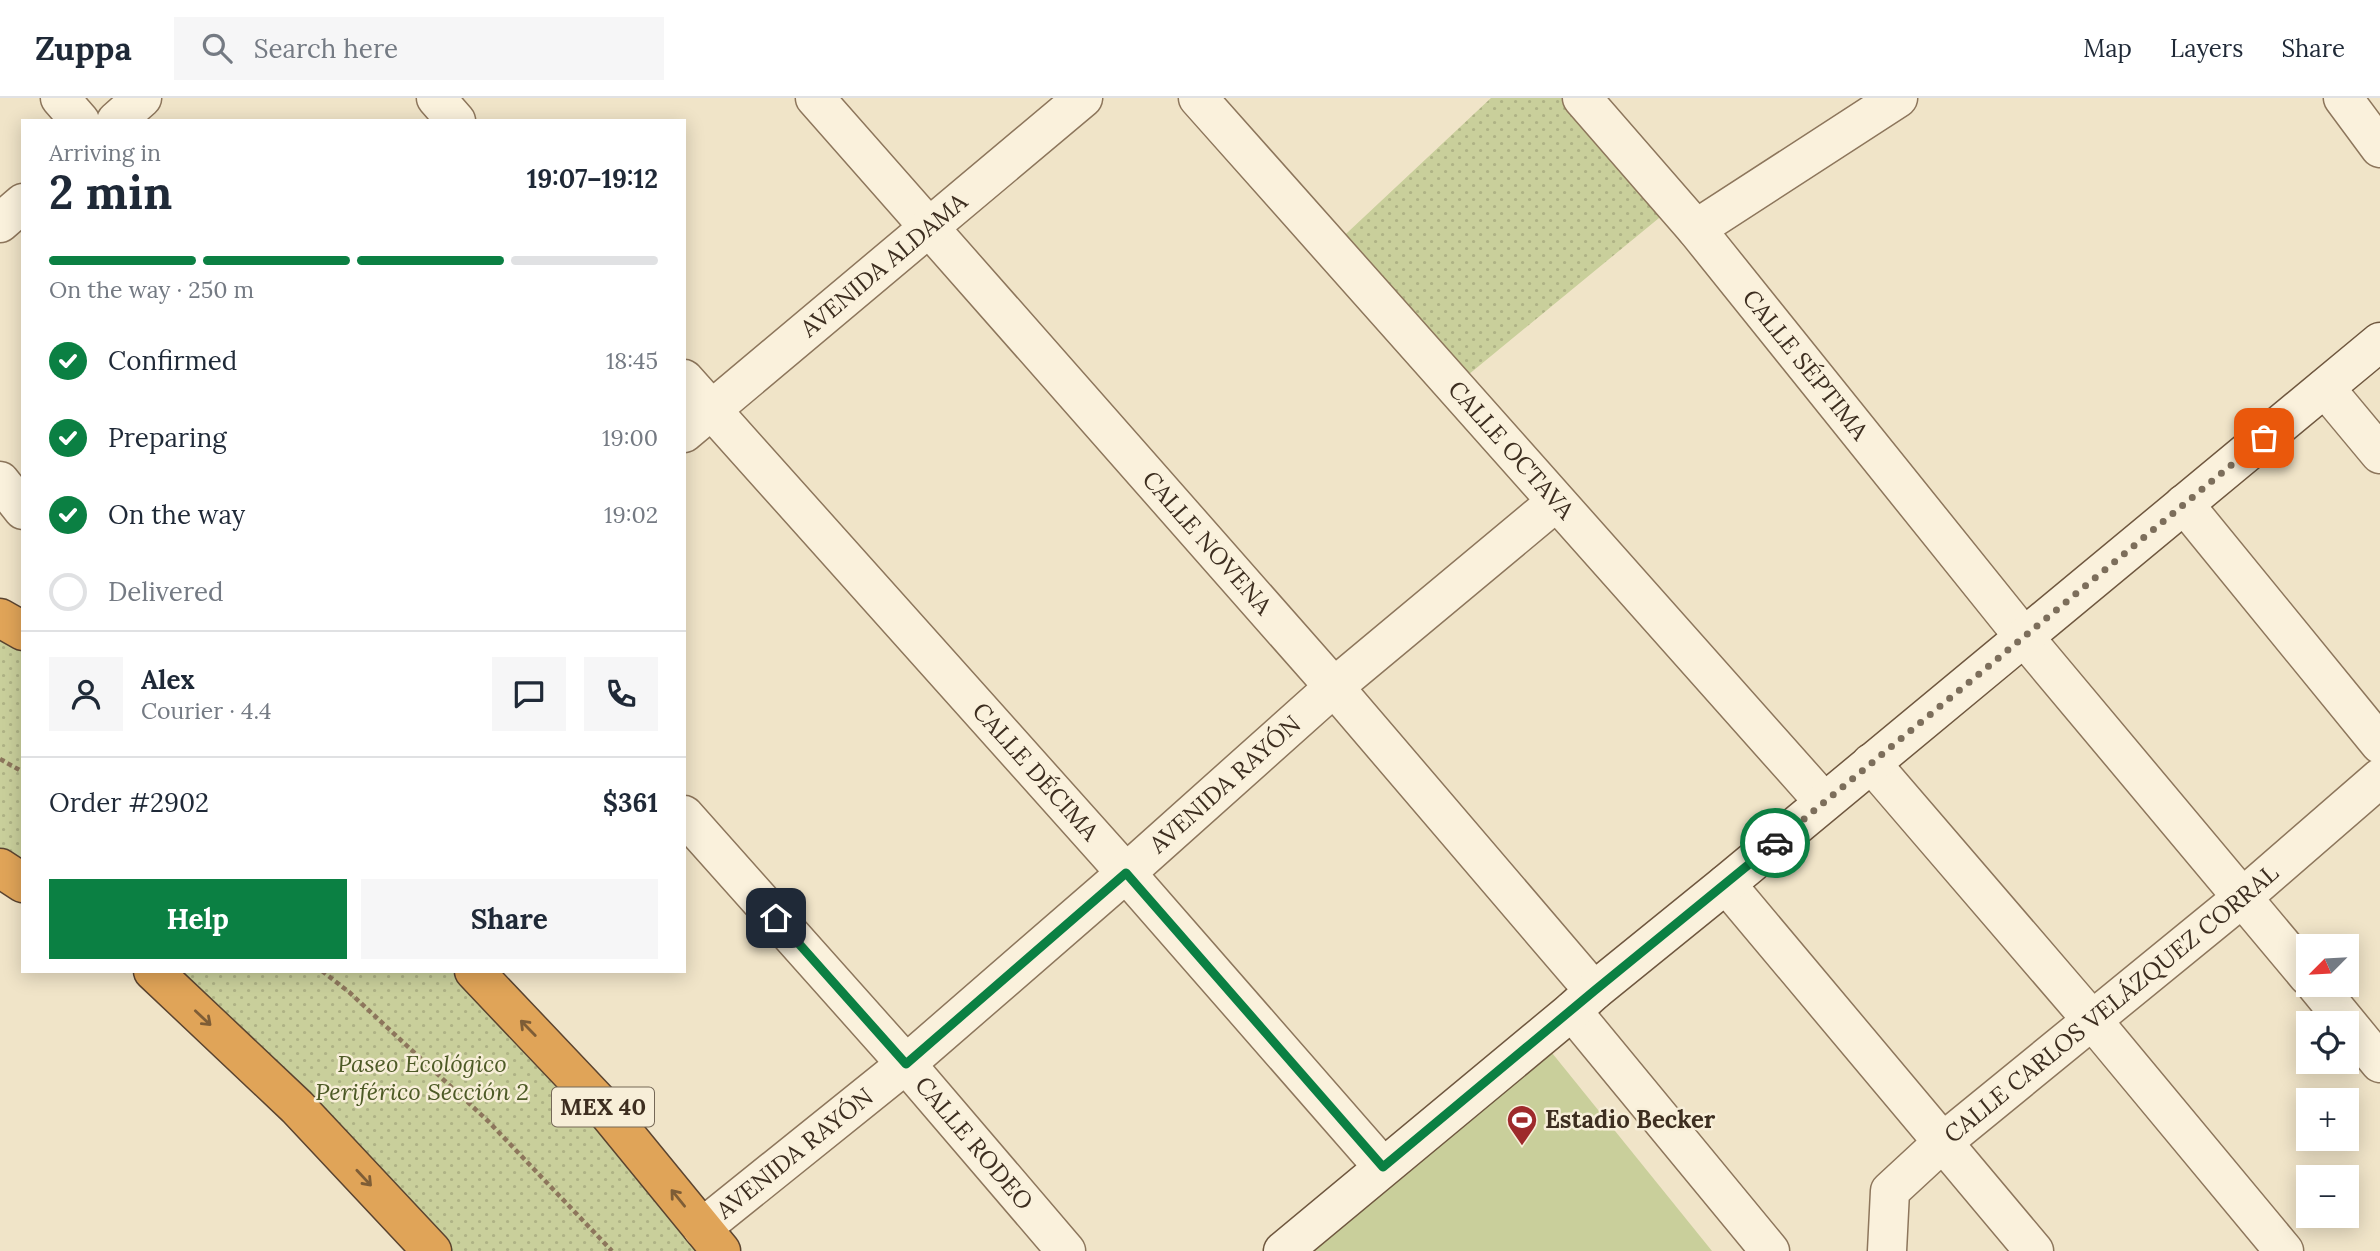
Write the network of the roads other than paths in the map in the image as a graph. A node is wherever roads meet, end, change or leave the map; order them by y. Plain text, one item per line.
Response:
1 (60, 98) edge
2 (142, 98) edge
3 (436, 98) edge
4 (815, 98) edge
5 (1083, 98) edge
6 (1198, 98) edge
7 (1582, 98) edge
8 (1898, 98) edge
9 (2343, 98) edge
10 (78, 119) edge
11 (118, 119) edge
12 (454, 119) edge
13 (2380, 148) edge
14 (21, 205) edge
15 (0, 223) edge
16 (927, 227) junction
17 (1696, 229) junction
18 (2380, 342) edge
19 (686, 385) edge
20 (2325, 388) junction
21 (698, 421) edge
22 (2380, 454) edge
23 (0, 481) edge
24 (1556, 502) junction
25 (2184, 504) junction
26 (21, 507) edge
27 (0, 520) edge
28 (21, 529) edge
29 (0, 618) edge
30 (21, 630) edge
31 (2024, 637) junction
32 (1334, 687) junction
33 (2380, 744) edge
34 (1871, 763) junction
35 (2380, 778) edge
36 (1824, 802) junction
37 (686, 817) edge
38 (0, 868) edge
39 (1126, 873) junction
40 (21, 882) edge
41 (1726, 884) junction
42 (2243, 897) junction
43 (2296, 961) edge
44 (155, 973) edge
45 (476, 973) edge
46 (2327, 998) edge
47 (1583, 1001) junction
48 (2092, 1020) junction
49 (2380, 1063) edge
50 (906, 1064) junction
51 (1943, 1142) junction
52 (1383, 1167) junction
53 (712, 1239) edge
54 (432, 1251) edge
55 (1066, 1251) edge
56 (1283, 1251) edge
57 (1770, 1251) edge
58 (1887, 1251) edge
59 (2034, 1251) edge
60 (2284, 1251) edge

1 - 10 street
2 - 11 street
3 - 12 street
4 - 16 street, CALLE NOVENA
5 - 16 street, AVENIDA ALDAMA
6 - 24 street, CALLE OCTAVA
7 - 17 street, CALLE SÉPTIMA
8 - 17 street
9 - 13 street
14 - 15 street
16 - 21 street, AVENIDA ALDAMA
16 - 32 street, CALLE NOVENA
17 - 31 street, CALLE SÉPTIMA
18 - 20 street
19 - 21 street, CALLE DÉCIMA
20 - 22 street
20 - 25 street
21 - 39 street, CALLE DÉCIMA
23 - 26 street
24 - 32 street, AVENIDA RAYÓN
24 - 36 street, CALLE OCTAVA
25 - 31 street
25 - 33 street
27 - 28 street
29 - 30 highway
31 - 34 street
31 - 42 street, CALLE SÉPTIMA
32 - 39 street, AVENIDA RAYÓN
32 - 47 street, CALLE NOVENA
34 - 36 street
34 - 48 street
35 - 42 street, CALLE CARLOS VELÁZQUEZ CORRAL
36 - 41 street
37 - 50 street, CALLE RODEO
38 - 40 highway
39 - 50 street, AVENIDA RAYÓN
39 - 52 street, CALLE DÉCIMA
41 - 47 street
41 - 51 street
42 - 43 street, CALLE SÉPTIMA
42 - 48 street, CALLE CARLOS VELÁZQUEZ CORRAL
44 -> 54 highway
53 -> 45 highway, MEX 40
46 - 49 street
47 - 52 street
47 - 57 street, CALLE NOVENA
48 - 51 street, CALLE CARLOS VELÁZQUEZ CORRAL
48 - 60 street
50 - 53 street, AVENIDA RAYÓN
50 - 55 street, CALLE RODEO
51 - 58 street, CALLE CARLOS VELÁZQUEZ CORRAL
51 - 59 street
52 - 56 street

